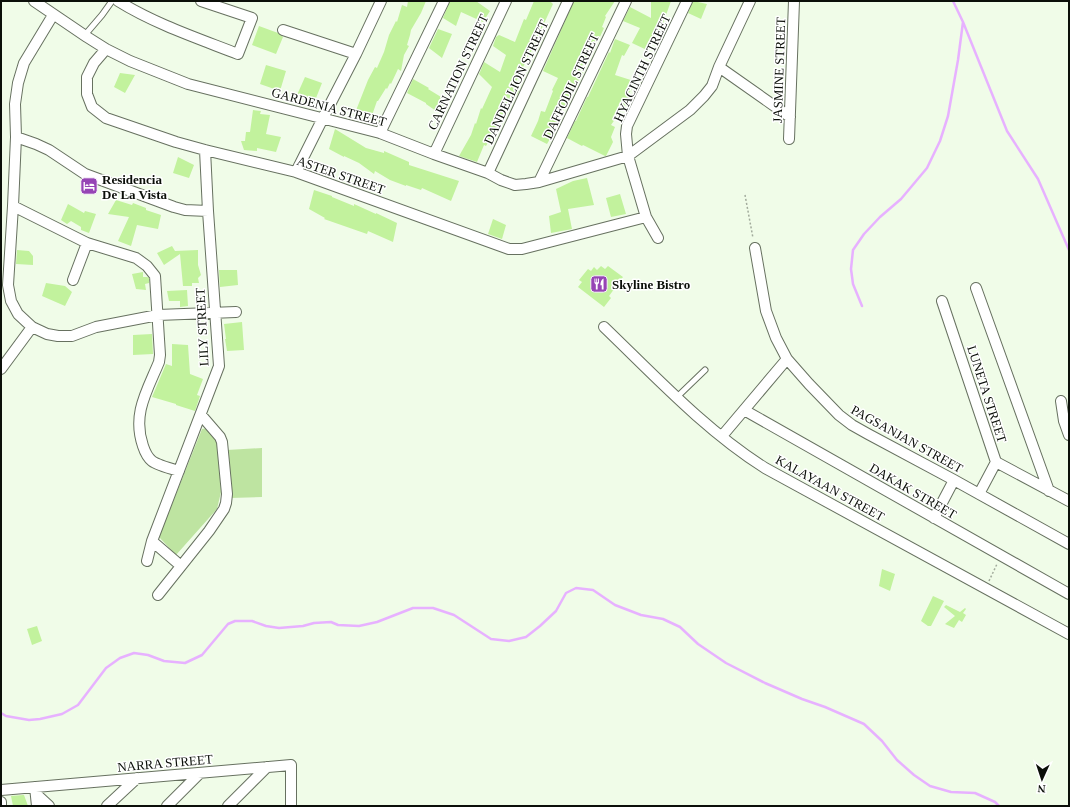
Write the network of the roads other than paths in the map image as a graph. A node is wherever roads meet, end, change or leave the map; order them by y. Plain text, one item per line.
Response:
1 (34, 1) edge
2 (112, 1) edge
3 (118, 1) edge
4 (203, 1) edge
5 (380, 1) edge
6 (444, 1) edge
7 (506, 1) edge
8 (568, 1) edge
9 (626, 1) edge
10 (687, 1) edge
11 (750, 1) edge
12 (794, 1) edge
13 (54, 15) junction
14 (283, 30) dead end
15 (84, 36) junction
16 (106, 49) junction
17 (356, 54) junction
18 (719, 67) junction
19 (790, 117) junction
20 (322, 118) junction
21 (380, 133) junction
22 (16, 137) junction
23 (789, 139) dead end
24 (205, 150) junction
25 (434, 154) junction
26 (628, 156) junction
27 (296, 172) junction
28 (488, 173) junction
29 (540, 182) junction
30 (13, 206) junction
31 (208, 211) junction
32 (646, 217) junction
33 (658, 238) dead end
34 (87, 243) junction
35 (755, 248) road end
36 (73, 280) dead end
37 (976, 288) dead end
38 (942, 301) dead end
39 (236, 312) dead end
40 (216, 313) junction
41 (158, 315) junction
42 (32, 327) junction
43 (604, 327) dead end
44 (787, 359) junction
45 (1, 369) edge
46 (705, 370) dead end
47 (677, 397) junction
48 (1061, 401) dead end
49 (744, 410) junction
50 (201, 415) junction
51 (1069, 435) edge
52 (722, 436) junction
53 (996, 462) junction
54 (179, 471) junction
55 (954, 480) junction
56 (1049, 491) junction
57 (979, 494) junction
58 (1069, 501) edge
59 (934, 518) junction
60 (152, 541) junction
61 (1069, 544) edge
62 (147, 561) dead end
63 (181, 566) junction
64 (1069, 594) edge
65 (158, 595) dead end
66 (1069, 634) edge
67 (267, 767) junction
68 (200, 773) junction
69 (137, 778) junction
70 (1, 790) edge
71 (36, 790) junction
72 (1, 802) edge
73 (1, 806) edge
74 (37, 806) edge
75 (49, 806) edge
76 (107, 806) edge
77 (167, 806) edge
78 (228, 806) edge
79 (291, 806) edge

1 - 13 street, GARDENIA STREET
2 - 15 lane
3 - 4 street
5 - 17 street
6 - 21 street
7 - 25 street, CARNATION STREET
8 - 28 street, DANDELLION STREET
9 - 29 street, DAFFODIL STREET
10 - 26 street, HYACINTH STREET
11 - 18 street
12 - 19 street, JASMINE STREET
13 - 15 street, GARDENIA STREET
13 - 22 street
14 - 17 street
15 - 16 street, GARDENIA STREET
16 - 20 street, GARDENIA STREET
16 - 24 street, ASTER STREET
17 - 20 street
18 - 19 street
18 - 26 street
19 - 23 street, JASMINE STREET
20 - 21 street, GARDENIA STREET
20 - 27 street
21 - 25 street, GARDENIA STREET
22 - 30 street
22 - 31 street
24 - 27 street, ASTER STREET
24 - 31 street, LILY STREET
25 - 28 street, GARDENIA STREET
26 - 29 street, GARDENIA STREET
26 - 32 street, HYACINTH STREET
27 - 32 street, ASTER STREET
28 - 29 street, GARDENIA STREET
30 - 34 street
30 - 42 street
31 - 40 street, LILY STREET
32 - 33 street, HYACINTH STREET
34 - 36 street
34 - 41 street
35 - 44 street, PAGSANJAN STREET
37 - 56 street
38 - 53 street, LUNETA STREET
39 - 40 street
40 - 41 street
40 - 50 street, LILY STREET
41 - 42 street
41 - 54 street
42 - 45 street
43 - 47 street, KALAYAAN STREET
44 - 49 street
44 - 55 street, PAGSANJAN STREET
46 - 47 lane
47 - 52 street, KALAYAAN STREET
48 - 51 street
49 - 52 street
49 - 59 street, DAKAK STREET
50 - 54 street, LILY STREET
50 - 63 street
52 - 66 street, KALAYAAN STREET
53 - 56 street
53 - 57 street, LUNETA STREET
54 - 60 street, LILY STREET
55 - 57 street, PAGSANJAN STREET
55 - 59 street
56 - 58 street
57 - 61 street, PAGSANJAN STREET
59 - 64 street, DAKAK STREET
60 - 62 street, LILY STREET
60 - 63 street
63 - 65 street
67 - 68 street, NARRA STREET
67 - 78 street
67 - 79 street, NARRA STREET
68 - 69 street, NARRA STREET
68 - 77 street
69 - 71 street, NARRA STREET
69 - 76 street
70 - 71 street, NARRA STREET
71 - 74 street
71 - 75 street
72 - 73 street

